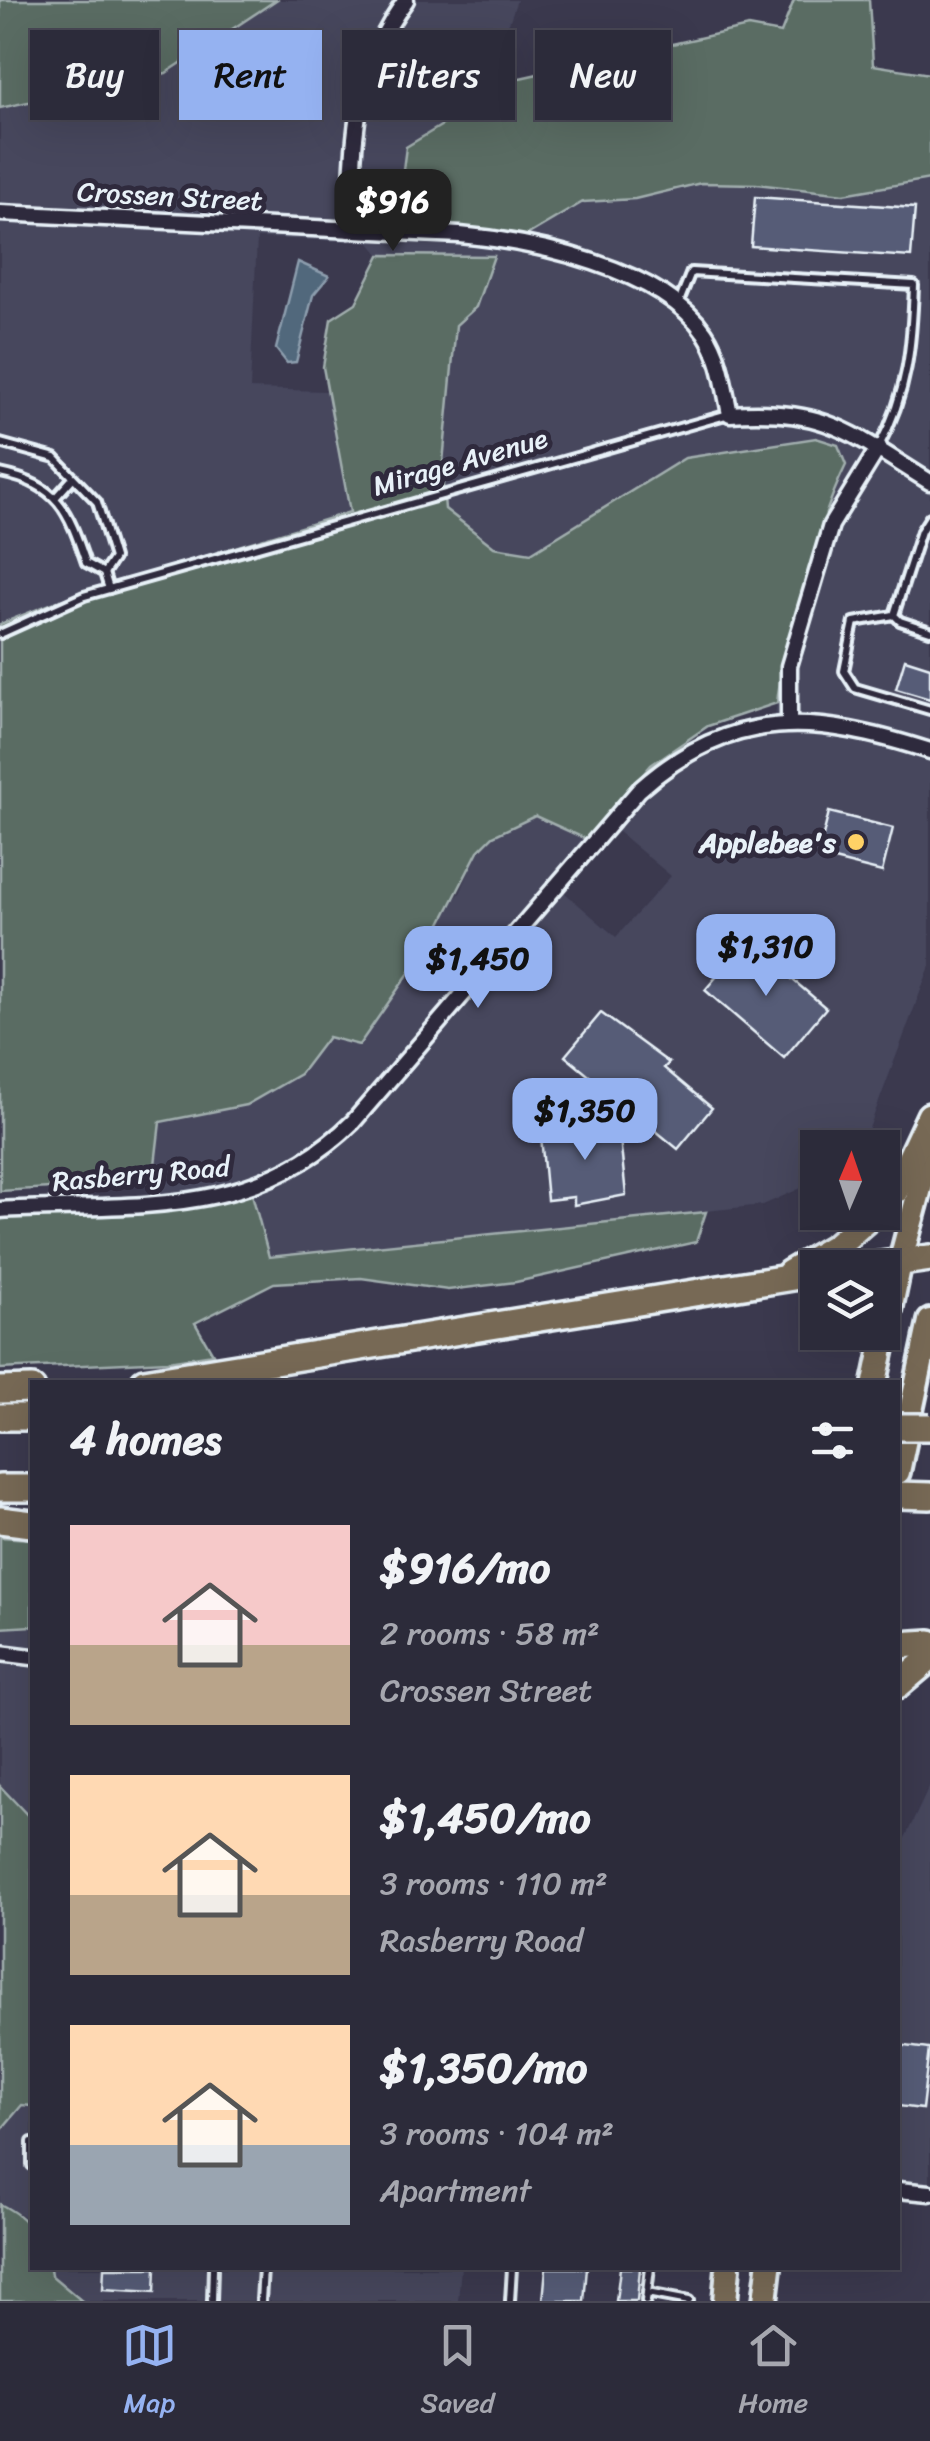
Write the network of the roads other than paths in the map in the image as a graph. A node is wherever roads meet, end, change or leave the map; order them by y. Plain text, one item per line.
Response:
1 (406, 0) edge
2 (0, 213) edge
3 (349, 230) junction
4 (679, 302) junction
5 (730, 414) junction
6 (0, 443) edge
7 (878, 447) junction
8 (0, 473) edge
9 (74, 478) junction
10 (930, 482) edge
11 (54, 498) junction
12 (930, 517) edge
13 (104, 572) junction
14 (109, 589) junction
15 (894, 615) junction
16 (930, 631) edge
17 (0, 634) edge
18 (930, 710) edge
19 (789, 724) junction
20 (930, 751) edge
21 (930, 1116) edge
22 (930, 1151) edge
23 (900, 1180) edge
24 (0, 1210) edge
25 (854, 1230) edge
26 (930, 1258) edge
27 (900, 1262) joint
28 (800, 1276) edge
29 (782, 1277) junction
30 (930, 1321) edge
31 (882, 1350) edge
32 (156, 1380) edge
33 (875, 1380) edge
34 (30, 1389) edge
35 (0, 1390) edge
36 (0, 1417) edge
37 (30, 1417) edge
38 (900, 1427) edge
39 (930, 1427) edge
40 (900, 1463) edge
41 (0, 1488) edge
42 (30, 1488) edge
43 (900, 1496) edge
44 (930, 1496) edge
45 (0, 1520) edge
46 (30, 1524) edge
47 (930, 1643) edge
48 (900, 1645) edge
49 (0, 1653) edge
50 (30, 1657) edge
51 (930, 1658) edge
52 (900, 1683) edge
53 (900, 2190) edge
54 (930, 2193) edge
55 (213, 2270) edge
56 (263, 2270) edge
57 (512, 2270) edge
58 (650, 2270) edge
59 (728, 2270) edge
60 (769, 2270) edge
61 (646, 2297) edge
62 (212, 2301) edge
63 (261, 2301) edge
64 (510, 2301) edge
65 (689, 2301) edge
66 (725, 2301) edge
67 (766, 2301) edge

1 - 3 street
2 - 3 street, Crossen Street
3 - 4 street, Crossen Street
4 - 5 street, Crossen Street
4 - 7 lane
5 - 7 street, Mirage Avenue
5 - 14 lane, Mirage Avenue
6 - 9 lane
7 - 10 street, Mirage Avenue
7 - 19 street
8 - 11 lane
9 - 11 lane
9 - 13 lane
11 - 13 lane
12 - 15 lane
13 - 14 lane
14 - 17 lane, Mirage Avenue
15 - 16 lane
15 - 18 lane
19 - 20 street, Rasberry Road
19 - 24 street, Rasberry Road
21 - 23 highway
22 - 27 main road
25 - 29 highway
26 - 27 highway
28 - 29 highway
29 - 32 highway
30 - 40 main road
31 - 33 main road
34 - 35 highway
36 - 37 highway
38 - 39 highway, bridge
41 - 42 highway
43 - 44 highway
45 - 46 highway
47 - 48 highway
49 - 50 street
51 - 52 highway
53 - 54 street
55 - 62 lane
56 - 63 lane
57 - 64 lane
58 - 61 lane
59 - 66 main road
60 - 67 main road
61 - 65 lane

